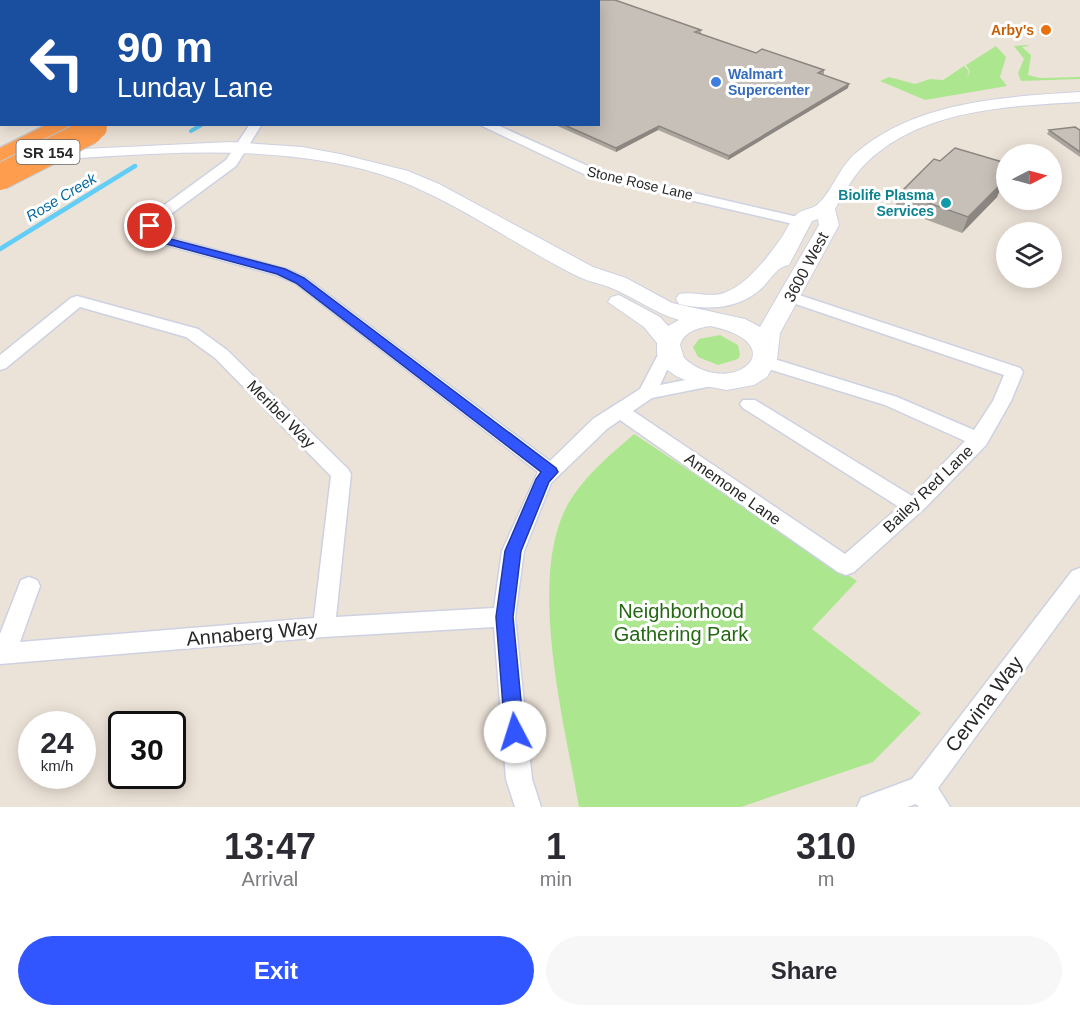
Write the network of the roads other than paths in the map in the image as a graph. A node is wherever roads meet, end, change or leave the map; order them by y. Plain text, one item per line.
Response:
1 (1080, 97) edge
2 (100, 126) edge
3 (255, 126) edge
4 (488, 126) edge
5 (61, 127) edge
6 (242, 147) junction
7 (0, 157) edge
8 (0, 177) edge
9 (825, 209) junction
10 (802, 222) junction
11 (787, 245) junction
12 (585, 272) junction
13 (625, 287) junction
14 (790, 297) junction
15 (706, 319) junction
16 (668, 346) junction
17 (765, 354) junction
18 (0, 364) edge
19 (711, 381) junction
20 (647, 393) junction
21 (749, 404) dead end
22 (620, 411) junction
23 (979, 440) junction
24 (551, 472) junction
25 (912, 505) junction
26 (846, 567) joint
27 (1080, 577) edge
28 (29, 586) dead end
29 (504, 617) junction
30 (324, 627) junction
31 (2, 654) edge
32 (929, 798) edge
33 (528, 807) edge
34 (870, 807) edge

1 - 9 street
2 - 8 highway, SR 154, bridge
3 - 6 street
4 - 10 street, Stone Rose Lane
5 - 7 highway, SR 154
6 - 7 street
6 - 12 street
6 - 24 street
9 - 10 street, 3600 West
9 - 14 street, 3600 West
10 - 11 street, 3600 West
11 - 13 street
11 - 15 street, 3600 West
12 - 13 street
12 - 16 street
13 - 15 street
14 - 17 street, 3600 West
14 - 23 street, Bailey Red Lane
15 - 16 street
15 - 17 street
16 - 19 street
16 - 20 street
17 - 19 street
17 - 23 street
18 - 30 street, Meribel Way
19 - 20 street
20 - 22 street
21 - 25 street
22 - 24 street
22 - 26 street, Amemone Lane
23 - 25 street, Bailey Red Lane
24 - 29 street
25 - 26 street, Bailey Red Lane
27 - 32 street, Cervina Way
28 - 31 street
29 - 30 street, Annaberg Way
29 - 33 street
30 - 31 street, Annaberg Way
32 - 34 street, Cervina Way

